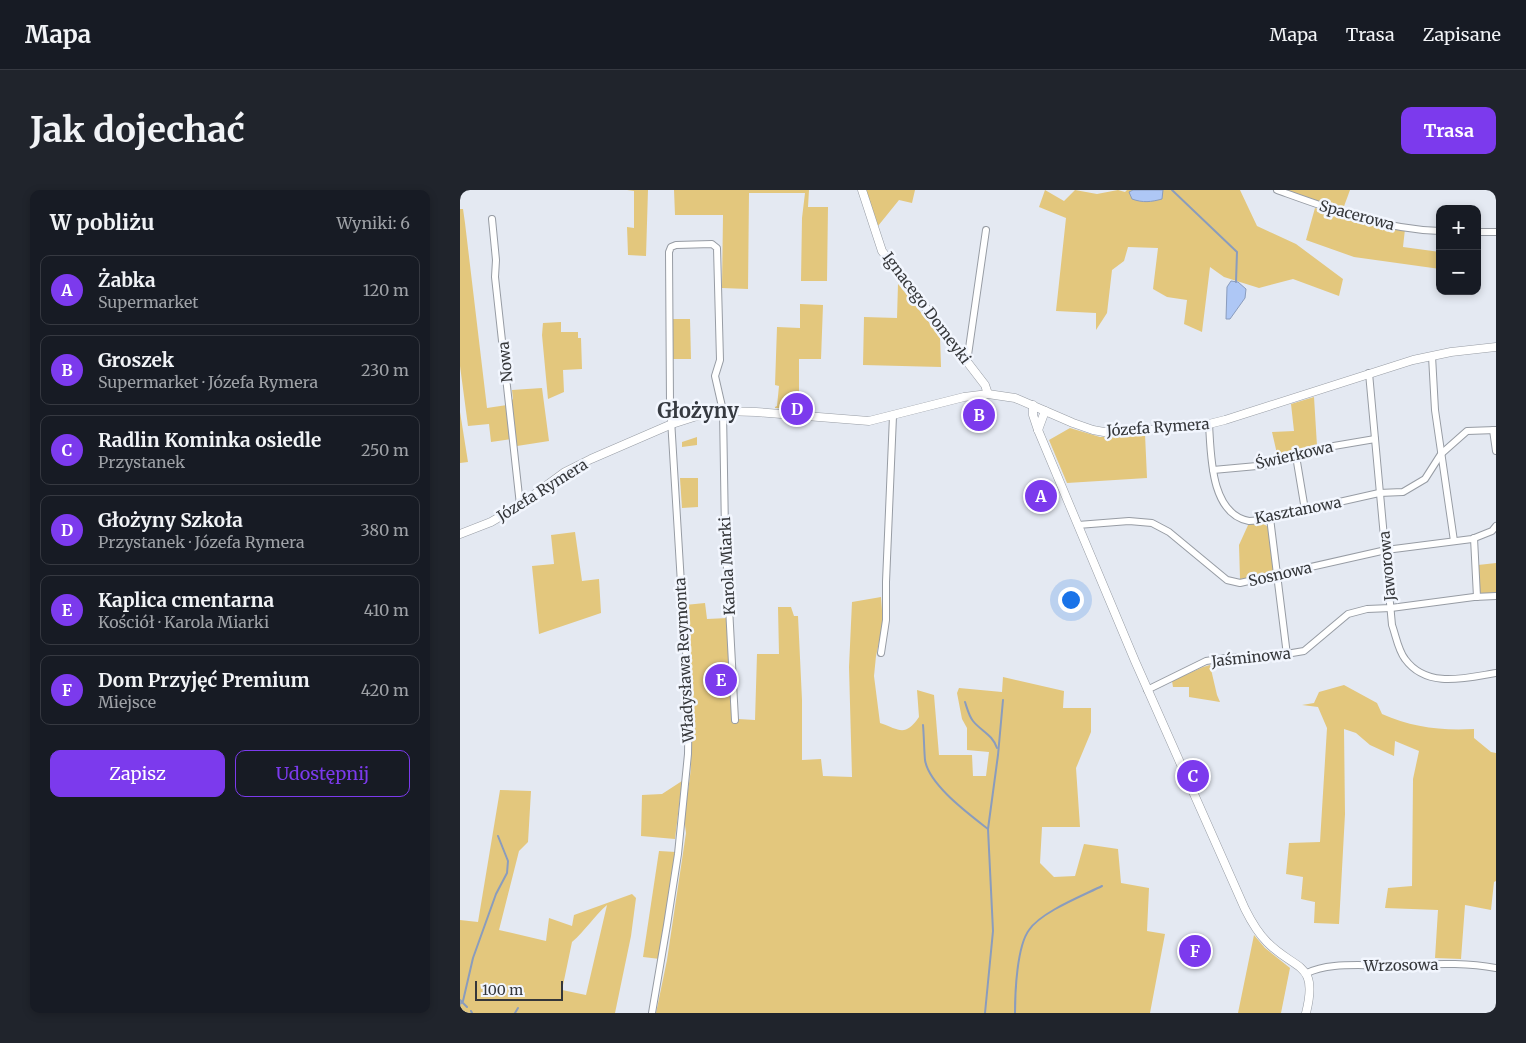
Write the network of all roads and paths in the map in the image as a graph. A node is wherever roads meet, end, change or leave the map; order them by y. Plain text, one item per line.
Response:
1 (862, 190) edge
2 (1277, 190) edge
3 (492, 219) dead end
4 (986, 230) dead end
5 (1436, 231) edge
6 (1481, 232) edge
7 (1496, 232) edge
8 (1496, 347) edge
9 (1432, 356) junction
10 (967, 362) junction
11 (1369, 373) junction
12 (988, 394) junction
13 (1033, 405) junction
14 (723, 411) junction
15 (1045, 411) junction
16 (893, 416) junction
17 (672, 424) junction
18 (1209, 424) junction
19 (1038, 430) junction
20 (1495, 430) edge
21 (1375, 439) junction
22 (1496, 451) edge
23 (1441, 454) junction
24 (1296, 456) junction
25 (1212, 470) junction
26 (1379, 494) junction
27 (520, 505) junction
28 (1305, 510) junction
29 (1270, 518) junction
30 (1078, 525) junction
31 (1496, 526) edge
32 (460, 534) edge
33 (1474, 538) junction
34 (1454, 541) junction
35 (1386, 550) junction
36 (1278, 575) junction
37 (1496, 596) edge
38 (1478, 597) junction
39 (1391, 608) junction
40 (881, 653) dead end
41 (1287, 655) junction
42 (1496, 673) edge
43 (1147, 690) junction
44 (735, 720) dead end
45 (1496, 968) edge
46 (1307, 973) junction
47 (652, 1013) edge
48 (1306, 1013) edge

1 - 10 street, Ignacego Domeyki
2 - 5 street, Spacerowa
3 - 27 street, Nowa
4 - 10 street
6 - 7 street
8 - 9 street, Józefa Rymera
9 - 11 street, Józefa Rymera
9 - 23 street
10 - 12 street, Ignacego Domeyki
11 - 18 street, Józefa Rymera
11 - 21 street, Jaworowa
12 - 13 street, Józefa Rymera
12 - 16 street, Józefa Rymera
13 - 15 street, Józefa Rymera
13 - 19 street
14 - 16 street, Józefa Rymera
14 - 17 street, Józefa Rymera
14 - 17 street, Karola Miarki
14 - 44 street, Karola Miarki
15 - 18 street, Józefa Rymera
15 - 19 street
16 - 40 street
17 - 27 street, Józefa Rymera
17 - 47 street, Władysława Reymonta
18 - 25 street, Kasztanowa
19 - 30 street
20 - 22 street
20 - 23 street, Kasztanowa
21 - 24 street, Świerkowa
21 - 26 street, Jaworowa
23 - 26 street, Kasztanowa
23 - 34 street
24 - 25 street, Świerkowa
24 - 28 street
25 - 29 street, Kasztanowa
26 - 28 street, Kasztanowa
26 - 35 street, Jaworowa
27 - 32 street, Józefa Rymera
28 - 29 street, Kasztanowa
29 - 36 street
30 - 36 street, Sosnowa
30 - 43 street
31 - 33 street, Sosnowa
33 - 34 street, Sosnowa
33 - 38 street
34 - 35 street, Sosnowa
35 - 36 street, Sosnowa
35 - 39 street, Jaworowa
36 - 41 street
37 - 38 street, Jaśminowa
38 - 39 street, Jaśminowa
39 - 41 street, Jaśminowa
39 - 42 street, Jaworowa
41 - 43 street, Jaśminowa
43 - 46 street
45 - 46 street, Wrzosowa
46 - 48 street

